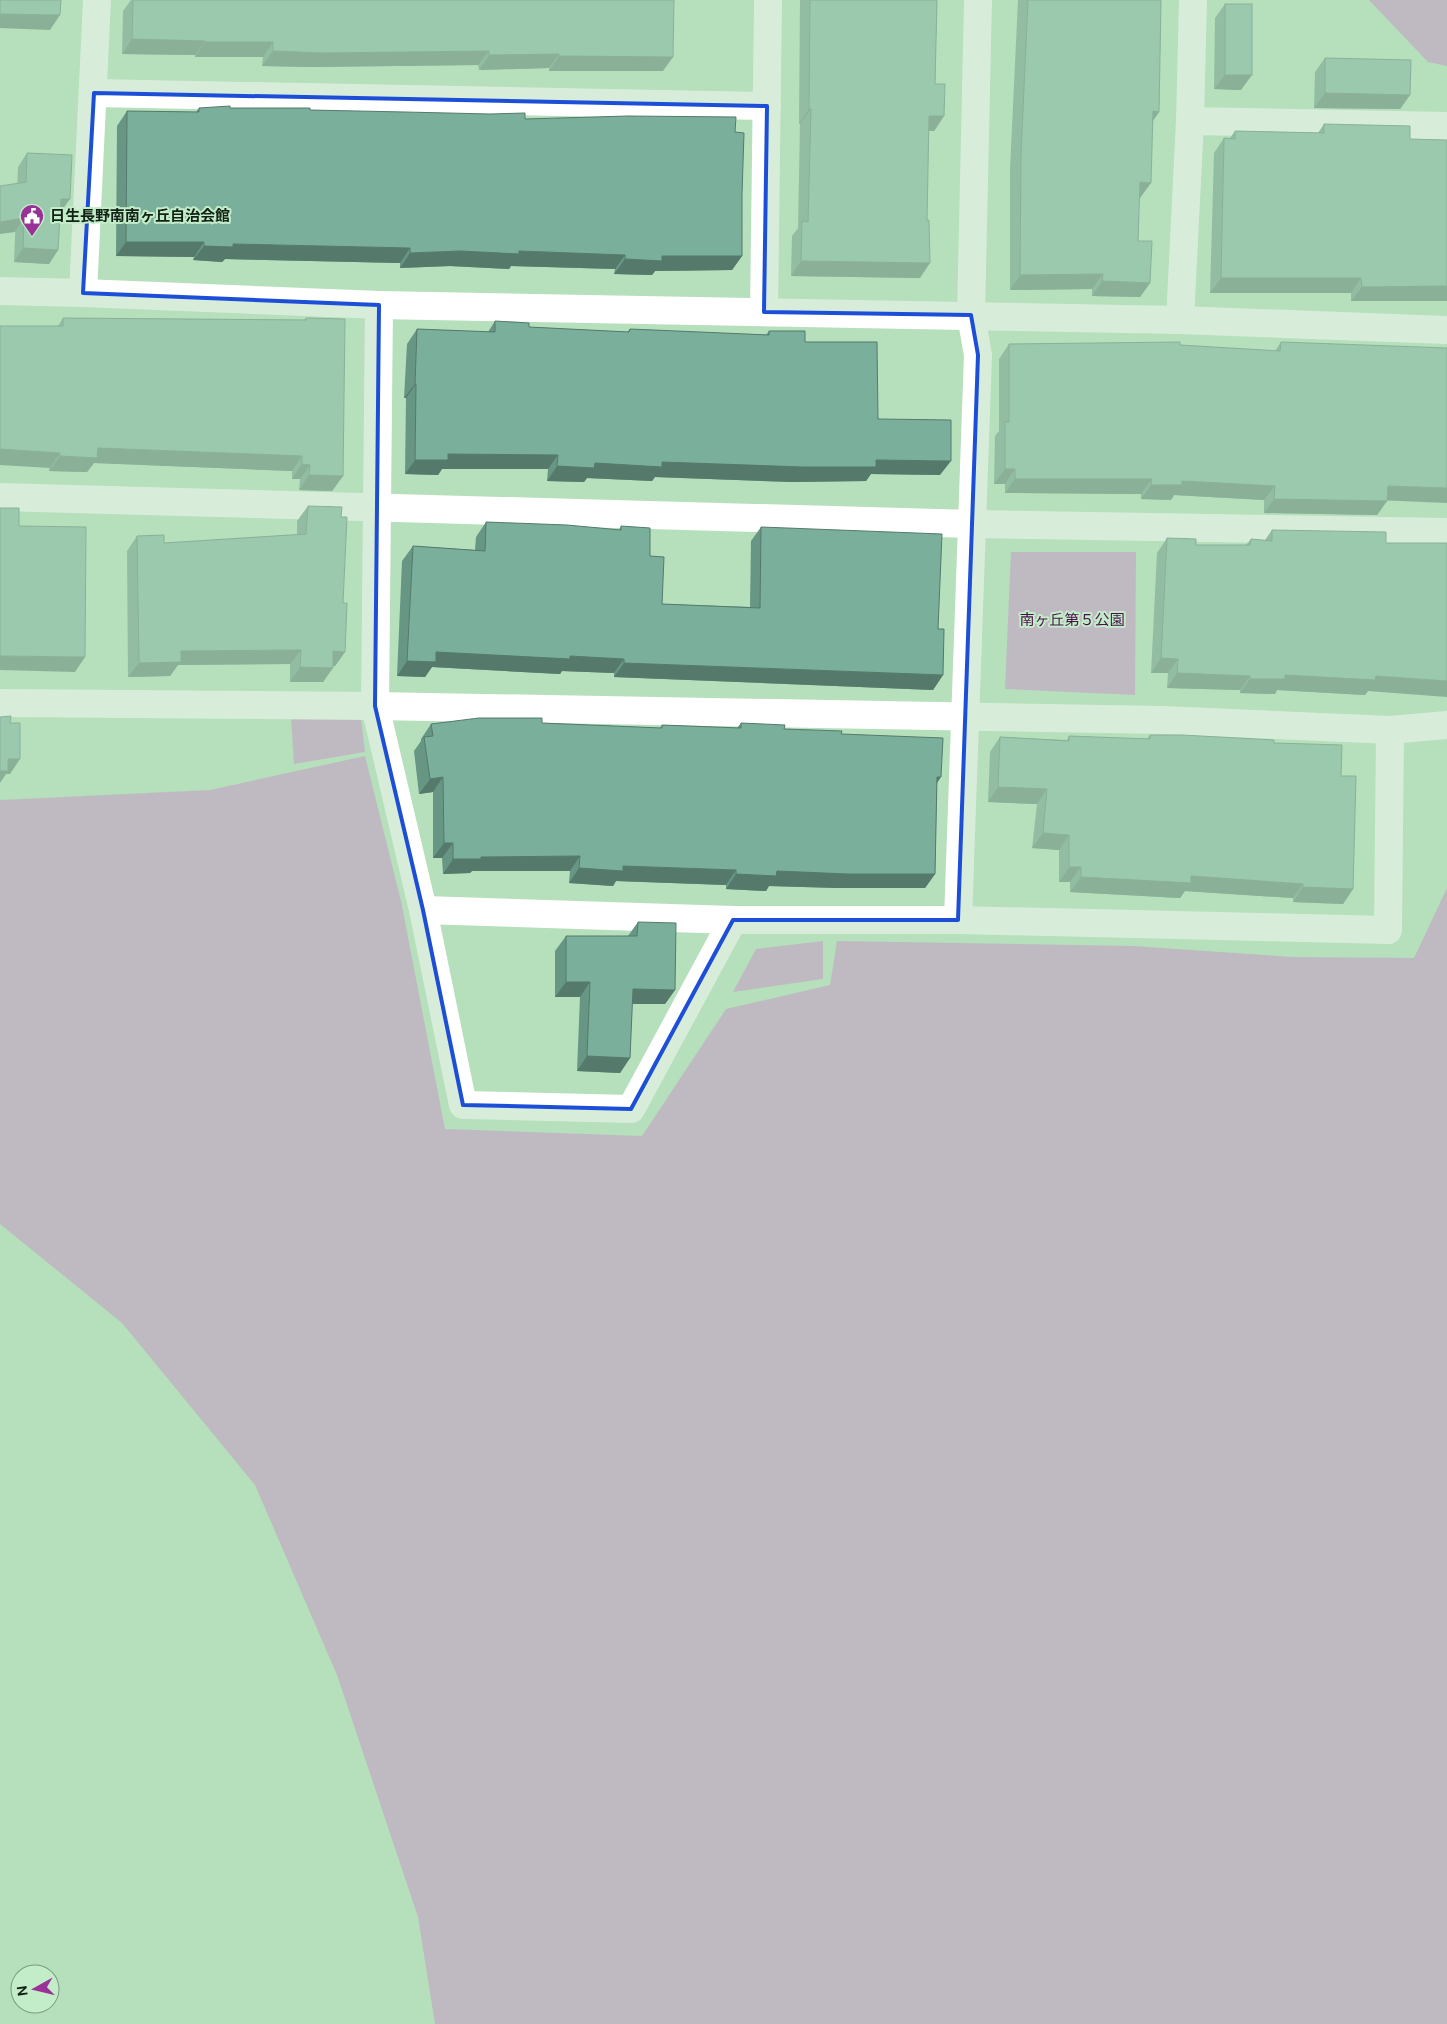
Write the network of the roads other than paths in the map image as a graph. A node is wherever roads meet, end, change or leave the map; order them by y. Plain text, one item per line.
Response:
1 (97, 0) edge
2 (768, 0) edge
3 (978, 0) edge
4 (1193, 0) edge
5 (94, 93) junction
6 (767, 106) junction
7 (1190, 121) junction
8 (1447, 126) edge
9 (0, 291) edge
10 (84, 293) junction
11 (378, 305) junction
12 (764, 312) junction
13 (971, 315) junction
14 (1180, 320) junction
15 (1447, 330) edge
16 (0, 497) edge
17 (377, 507) junction
18 (974, 524) junction
19 (1447, 532) edge
20 (0, 703) edge
21 (375, 706) junction
22 (966, 718) junction
23 (1447, 725) edge
24 (1390, 730) junction
25 (423, 910) junction
26 (733, 920) junction
27 (958, 920) junction

1 - 5 street
2 - 6 street
3 - 13 street
4 - 7 street
5 - 6 street
5 - 10 street
6 - 12 street
7 - 8 street
7 - 14 street
9 - 10 street
10 - 11 street
11 - 12 street
11 - 17 street
12 - 13 street
13 - 14 street
13 - 18 street
14 - 15 street
16 - 17 street
17 - 18 street
17 - 21 street
18 - 19 street
18 - 22 street
20 - 21 street
21 - 22 street
21 - 25 street
22 - 24 street
22 - 27 street
23 - 24 street
24 - 27 street
25 - 26 street
25 - 26 street
26 - 27 street

